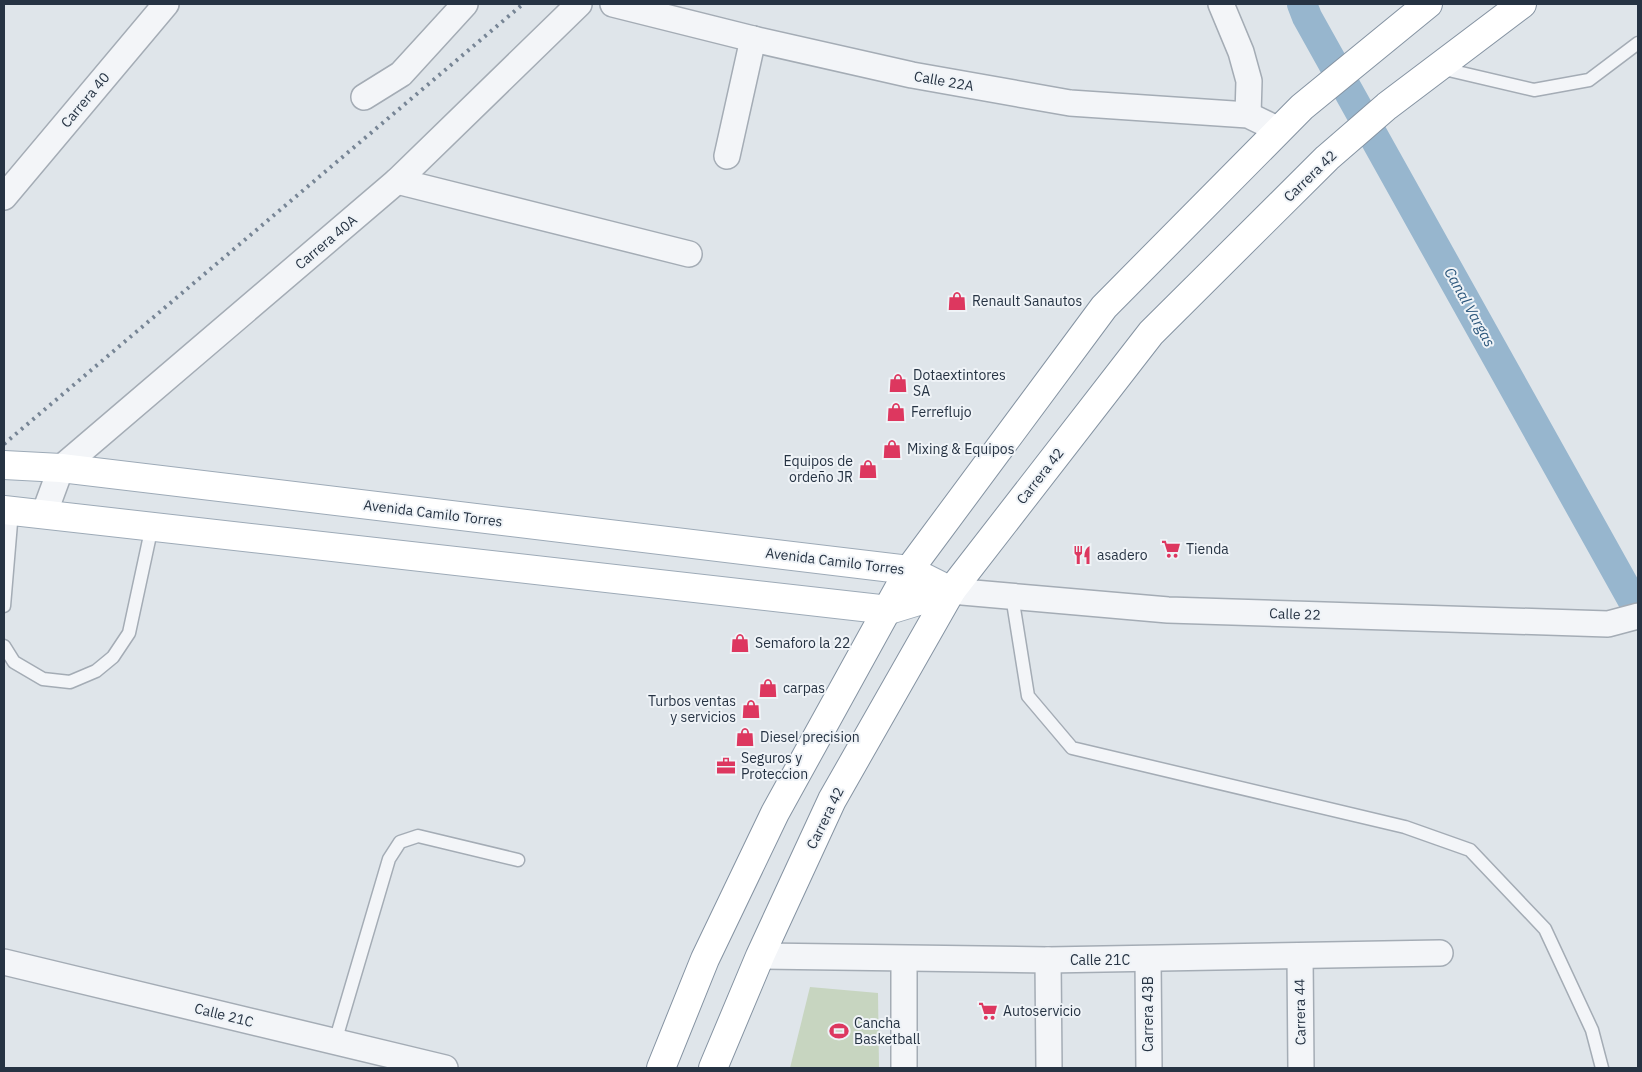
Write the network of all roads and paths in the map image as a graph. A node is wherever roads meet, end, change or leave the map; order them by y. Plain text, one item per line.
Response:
1 (166, 4) edge
2 (464, 4) edge
3 (579, 4) edge
4 (613, 4) edge
5 (1221, 4) edge
6 (1428, 4) edge
7 (1522, 4) edge
8 (753, 39) junction
9 (1638, 43) edge
10 (1437, 67) junction
11 (364, 97) dead end
12 (1248, 115) junction
13 (1279, 130) junction
14 (727, 156) dead end
15 (397, 181) junction
16 (4, 196) edge
17 (689, 254) dead end
18 (4, 465) edge
19 (61, 468) junction
20 (8, 510) edge
21 (44, 514) junction
22 (152, 526) junction
23 (910, 570) junction
24 (951, 591) junction
25 (1012, 596) junction
26 (4, 606) edge
27 (889, 610) junction
28 (1638, 616) edge
29 (4, 646) edge
30 (518, 860) dead end
31 (1440, 953) dead end
32 (760, 956) junction
33 (1300, 956) junction
34 (1148, 959) junction
35 (904, 960) junction
36 (1048, 960) junction
37 (4, 962) edge
38 (335, 1042) junction
39 (445, 1068) edge
40 (661, 1068) edge
41 (713, 1068) edge
42 (904, 1068) edge
43 (1049, 1068) edge
44 (1149, 1068) edge
45 (1301, 1068) edge
46 (1602, 1068) edge

1 - 16 street, Carrera 40
2 - 11 street
3 - 15 street, Carrera 40A
4 - 8 street, Calle 22A
5 - 12 street
6 - 13 main road
7 - 10 main road, Carrera 42
8 - 12 street, Calle 22A
8 - 14 street
9 - 10 lane
10 - 24 main road, Carrera 42
12 - 13 street, Calle 22A
13 - 23 main road
15 - 17 street
15 - 19 street, Carrera 40A
18 - 19 main road, Avenida Camilo Torres
19 - 21 street
19 - 23 main road, Avenida Camilo Torres
20 - 21 main road
20 - 26 lane
21 - 22 main road
22 - 27 main road
22 - 29 lane
23 - 24 main road, Avenida Camilo Torres
23 - 27 main road
24 - 25 street, Calle 22
24 - 27 main road
24 - 32 main road, Carrera 42
25 - 28 street, Calle 22
25 - 46 lane
27 - 40 main road
30 - 38 lane
31 - 33 street, Calle 21C
32 - 35 street, Calle 21C
32 - 41 main road, Carrera 42
33 - 34 street, Calle 21C
33 - 45 street, Carrera 44
34 - 36 street, Calle 21C
34 - 44 street, Carrera 43B
35 - 36 street, Calle 21C
35 - 42 street
36 - 43 street
37 - 38 street, Calle 21C
38 - 39 street, Calle 21C

